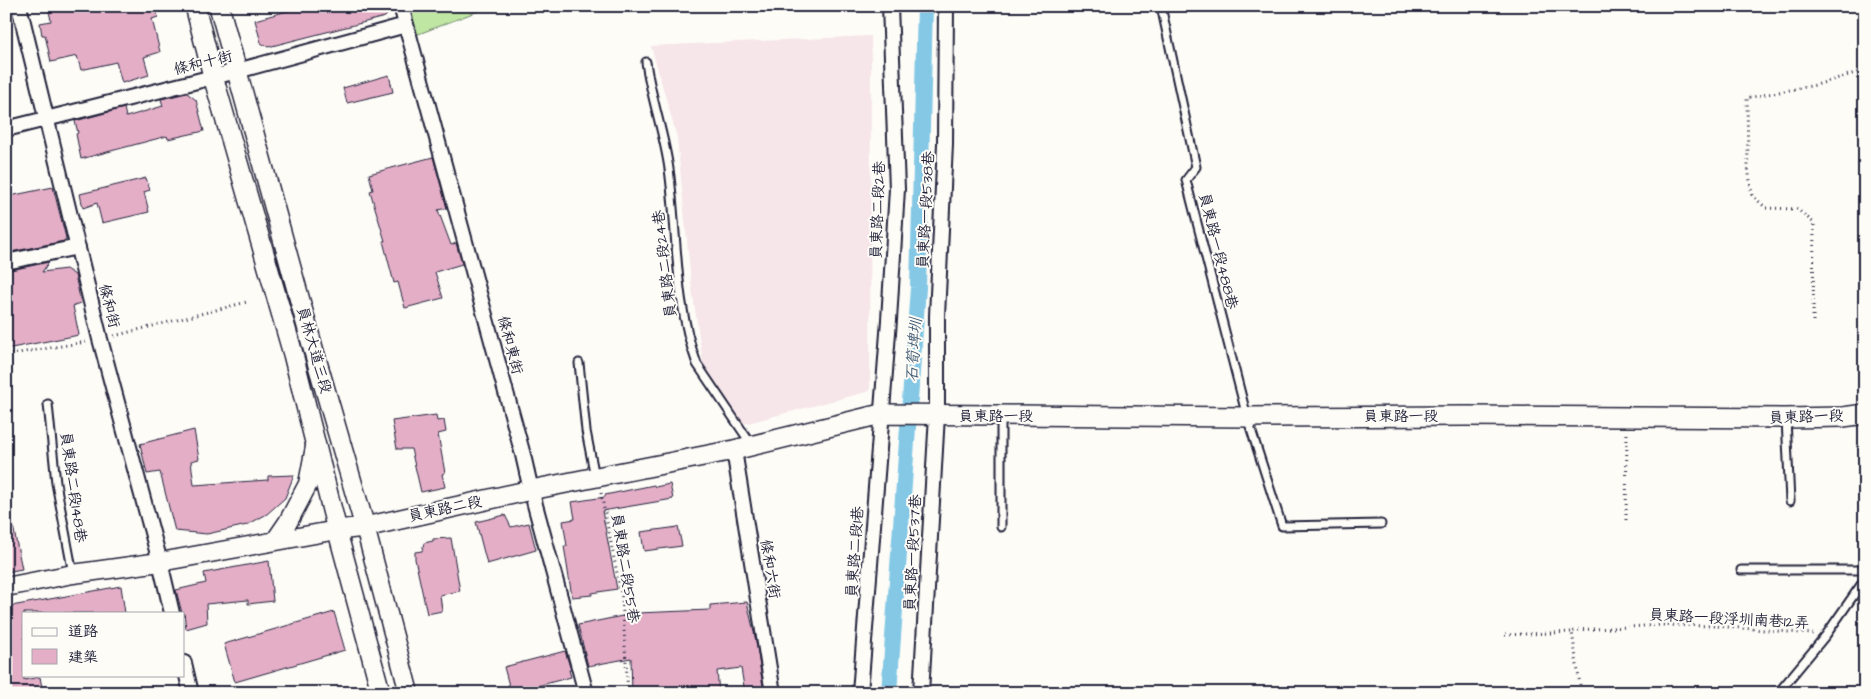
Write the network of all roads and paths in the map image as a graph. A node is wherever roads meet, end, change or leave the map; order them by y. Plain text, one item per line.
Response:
1 (19, 6) edge
2 (195, 6) edge
3 (219, 6) edge
4 (401, 6) edge
5 (890, 6) edge
6 (946, 6) edge
7 (1161, 6) edge
8 (406, 25) junction
9 (646, 62) dead end
10 (1865, 70) edge
11 (236, 71) junction
12 (213, 76) junction
13 (47, 118) junction
14 (6, 129) edge
15 (78, 247) junction
16 (6, 262) edge
17 (247, 302) dead end
18 (1813, 321) dead end
19 (100, 339) junction
20 (6, 355) edge
21 (579, 363) dead end
22 (48, 404) dead end
23 (881, 414) junction
24 (1865, 414) edge
25 (937, 415) junction
26 (1002, 416) junction
27 (1247, 417) junction
28 (1627, 418) junction
29 (1786, 418) junction
30 (753, 446) junction
31 (315, 447) junction
32 (734, 450) junction
33 (595, 478) junction
34 (531, 490) junction
35 (1790, 501) dead end
36 (1626, 520) dead end
37 (1381, 524) dead end
38 (365, 527) junction
39 (1001, 527) dead end
40 (336, 530) junction
41 (275, 541) junction
42 (160, 562) junction
43 (1741, 570) dead end
44 (1865, 570) edge
45 (73, 574) junction
46 (1865, 579) edge
47 (6, 587) edge
48 (172, 612) edge
49 (1572, 632) junction
50 (1505, 635) dead end
51 (1826, 635) junction
52 (185, 667) edge
53 (1580, 685) dead end
54 (191, 693) edge
55 (381, 693) edge
56 (409, 693) edge
57 (586, 693) edge
58 (628, 693) edge
59 (773, 693) edge
60 (860, 693) edge
61 (921, 693) edge
62 (1778, 693) edge

1 - 13 street, 條和街
2 - 12 main road, 員林大道三段
3 - 11 main road, 員林大道三段
4 - 8 street, 條和東街
5 - 23 street, 員東路二段2巷
6 - 25 street, 員東路一段538巷
7 - 27 lane, 員東路一段488巷
8 - 11 street, 條和十街
8 - 34 street, 條和東街
9 - 30 lane, 員東路二段24巷
10 - 18 path
11 - 12 street, 條和十街
11 - 38 main road, 員林大道三段
12 - 13 street, 條和十街
12 - 31 main road, 員林大道三段
13 - 14 street, 條和十街
13 - 15 street, 條和街
15 - 16 street
15 - 19 street, 條和街
17 - 19 path
19 - 20 path
19 - 42 street, 條和街
21 - 33 lane
22 - 45 lane, 員東路二段148巷
23 - 25 main road, 員東路一段
23 - 30 main road, 員東路二段
23 - 60 street, 員東路二段1巷
24 - 29 main road, 員東路一段
25 - 26 main road, 員東路一段
25 - 61 street, 員東路一段537巷
26 - 27 main road, 員東路一段
26 - 39 lane
27 - 28 main road, 員東路一段
27 - 37 lane
28 - 29 main road, 員東路一段
28 - 36 path
29 - 35 lane
30 - 32 main road, 員東路二段
31 - 40 main road, 員林大道三段
31 - 41 street
32 - 33 main road, 員東路二段
32 - 59 street, 條和六街
33 - 34 main road, 員東路二段
33 - 58 path, 員東路二段55巷
34 - 38 main road, 員東路二段
34 - 57 street, 條和東街
38 - 40 main road, 員東路二段
38 - 56 street, 員林大道三段
40 - 41 street, 員東路二段
40 - 55 street, 員林大道三段
41 - 42 street, 員東路二段
42 - 45 street, 員東路二段
42 - 48 street, 條和街
43 - 44 lane
45 - 47 street, 員東路二段
46 - 51 lane
49 - 50 path, 員東路一段浮圳南巷12弄
49 - 51 path, 員東路一段浮圳南巷12弄
49 - 53 path
51 - 62 lane
52 - 54 street

